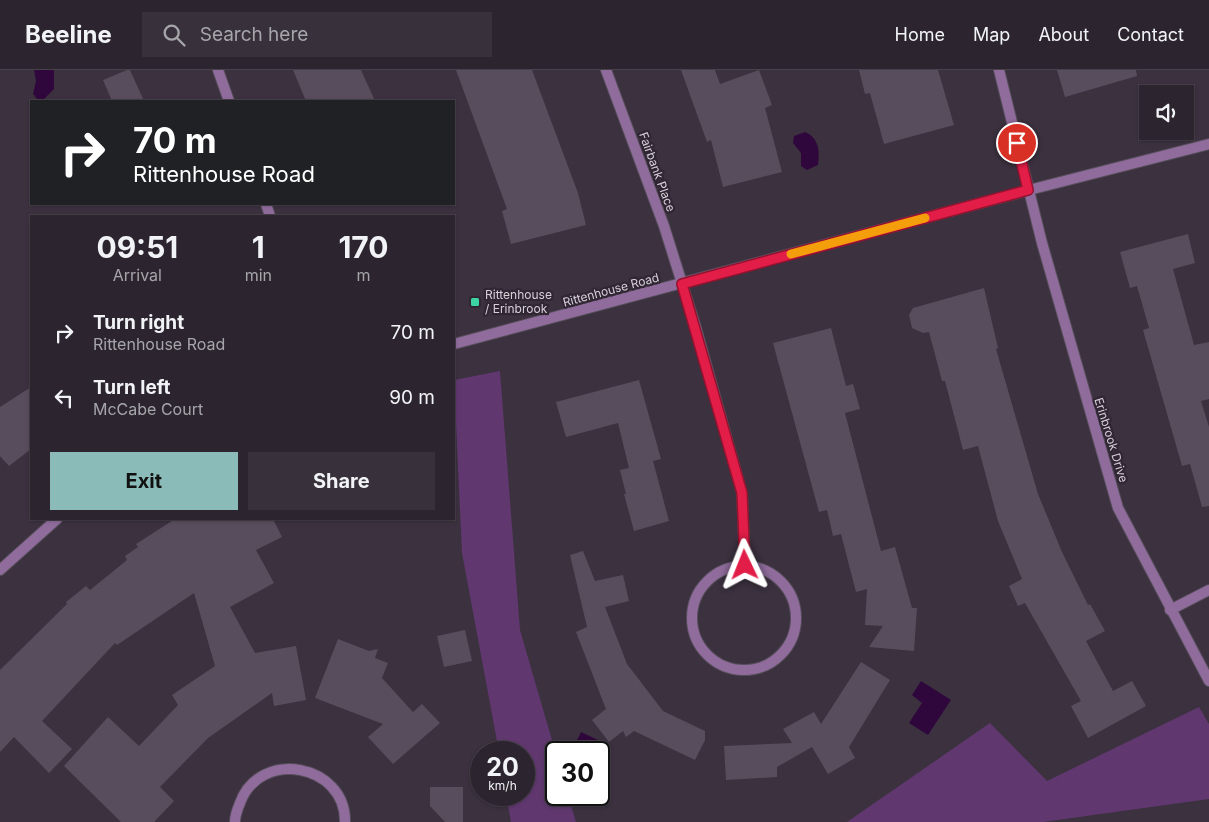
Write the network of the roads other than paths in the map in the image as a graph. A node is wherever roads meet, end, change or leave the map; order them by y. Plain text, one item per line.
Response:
1 (218, 70) edge
2 (606, 70) edge
3 (1000, 70) edge
4 (229, 100) edge
5 (1209, 144) edge
6 (1028, 190) junction
7 (682, 284) junction
8 (455, 344) edge
9 (56, 520) edge
10 (745, 565) junction
11 (0, 570) edge
12 (1209, 590) edge
13 (1170, 610) junction
14 (1209, 681) edge
15 (235, 822) edge
16 (345, 822) edge

1 - 4 street
2 - 7 street, Fairbank Place
3 - 6 street, Erinbrook Drive
5 - 6 street, Rittenhouse Road
6 - 7 street, Rittenhouse Road
6 - 13 street, Erinbrook Drive
7 - 8 street, Rittenhouse Road
7 - 10 street, Fairbank Place
9 - 11 street
10 - 10 street
12 - 13 street
13 - 14 street, Erinbrook Drive
15 - 16 street

